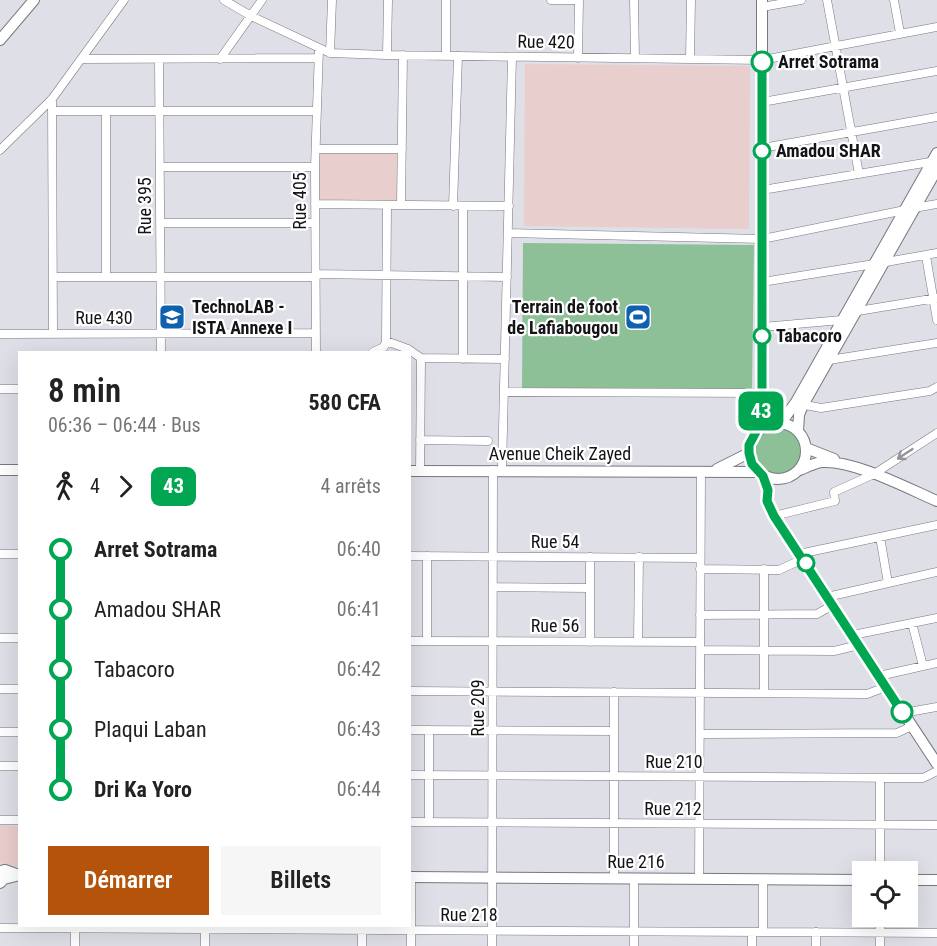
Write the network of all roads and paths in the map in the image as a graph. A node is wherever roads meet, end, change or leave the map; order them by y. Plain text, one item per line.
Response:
1 (34, 0) edge
2 (124, 0) edge
3 (224, 0) edge
4 (262, 0) edge
5 (332, 0) edge
6 (388, 0) edge
7 (446, 0) edge
8 (551, 0) edge
9 (579, 0) edge
10 (634, 0) edge
11 (691, 0) edge
12 (801, 0) edge
13 (828, 0) edge
14 (894, 0) edge
15 (762, 3) edge
16 (251, 16) junction
17 (937, 27) edge
18 (900, 33) junction
19 (0, 40) edge
20 (836, 45) junction
21 (319, 49) junction
22 (330, 53) junction
23 (387, 55) junction
24 (403, 56) junction
25 (446, 56) junction
26 (458, 56) junction
27 (512, 57) junction
28 (220, 58) junction
29 (318, 58) junction
30 (578, 58) junction
31 (635, 58) junction
32 (82, 59) junction
33 (159, 59) junction
34 (690, 59) junction
35 (762, 60) junction
36 (937, 70) edge
37 (844, 88) junction
38 (52, 99) junction
39 (762, 102) junction
40 (52, 111) junction
41 (106, 111) junction
42 (160, 111) junction
43 (316, 111) junction
44 (937, 117) edge
45 (852, 132) junction
46 (316, 148) junction
47 (762, 148) junction
48 (402, 149) junction
49 (0, 150) edge
50 (936, 161) edge
51 (160, 167) junction
52 (315, 167) junction
53 (859, 174) junction
54 (762, 190) junction
55 (315, 204) junction
56 (937, 204) edge
57 (387, 205) junction
58 (401, 205) junction
59 (453, 206) junction
60 (463, 206) junction
61 (509, 206) junction
62 (910, 209) junction
63 (160, 223) junction
64 (315, 223) junction
65 (508, 233) junction
66 (762, 239) junction
67 (937, 253) edge
68 (926, 255) junction
69 (880, 263) junction
70 (316, 275) junction
71 (387, 275) junction
72 (463, 276) junction
73 (53, 277) junction
74 (106, 277) junction
75 (160, 277) junction
76 (507, 277) junction
77 (762, 282) junction
78 (935, 298) edge
79 (854, 309) junction
80 (842, 320) junction
81 (937, 320) edge
82 (762, 327) junction
83 (53, 333) junction
84 (160, 333) junction
85 (316, 333) junction
86 (0, 334) edge
87 (386, 341) junction
88 (937, 343) edge
89 (161, 351) edge
90 (316, 351) edge
91 (378, 351) edge
92 (421, 358) junction
93 (463, 359) junction
94 (505, 359) junction
95 (829, 360) junction
96 (411, 371) edge
97 (421, 371) junction
98 (937, 387) edge
99 (0, 389) edge
100 (18, 389) edge
101 (504, 392) junction
102 (762, 399) junction
103 (800, 404) junction
104 (779, 423) junction
105 (757, 430) junction
106 (798, 431) junction
107 (937, 433) edge
108 (420, 440) junction
109 (488, 441) dead end
110 (806, 448) junction
111 (749, 453) junction
112 (0, 470) edge
113 (18, 470) edge
114 (498, 470) junction
115 (800, 470) junction
116 (415, 471) edge
117 (705, 471) junction
118 (869, 473) junction
119 (760, 474) junction
120 (777, 480) junction
121 (768, 490) junction
122 (937, 501) edge
123 (774, 516) junction
124 (937, 525) edge
125 (880, 537) junction
126 (0, 554) edge
127 (18, 554) edge
128 (411, 556) edge
129 (427, 556) junction
130 (493, 557) junction
131 (590, 557) junction
132 (639, 557) junction
133 (801, 557) junction
134 (700, 558) junction
135 (700, 569) junction
136 (764, 569) junction
137 (937, 572) edge
138 (888, 583) junction
139 (493, 587) junction
140 (590, 588) junction
141 (830, 601) junction
142 (764, 614) junction
143 (700, 615) junction
144 (937, 618) edge
145 (912, 623) junction
146 (0, 638) edge
147 (18, 638) edge
148 (411, 640) edge
149 (856, 640) junction
150 (427, 641) junction
151 (493, 641) junction
152 (590, 642) junction
153 (638, 642) junction
154 (700, 646) junction
155 (764, 650) junction
156 (937, 663) edge
157 (923, 666) junction
158 (879, 676) junction
159 (886, 687) junction
160 (0, 689) edge
161 (18, 689) edge
162 (411, 691) edge
163 (493, 692) junction
164 (614, 692) junction
165 (700, 693) junction
166 (764, 693) junction
167 (937, 707) edge
168 (903, 713) junction
169 (912, 726) junction
170 (411, 730) edge
171 (429, 730) junction
172 (492, 731) junction
173 (614, 731) junction
174 (0, 732) edge
175 (18, 732) edge
176 (700, 734) junction
177 (935, 759) edge
178 (0, 766) edge
179 (18, 766) edge
180 (937, 771) edge
181 (411, 775) edge
182 (429, 775) junction
183 (492, 776) junction
184 (614, 776) junction
185 (700, 777) junction
186 (880, 778) junction
187 (0, 820) edge
188 (18, 820) edge
189 (411, 822) edge
190 (429, 822) junction
191 (492, 822) junction
192 (614, 823) junction
193 (699, 824) junction
194 (880, 825) junction
195 (937, 825) edge
196 (880, 861) edge
197 (0, 871) edge
198 (18, 874) edge
199 (18, 876) edge
200 (411, 877) edge
201 (492, 878) junction
202 (614, 878) junction
203 (634, 878) junction
204 (699, 879) junction
205 (763, 879) junction
206 (852, 880) edge
207 (918, 880) edge
208 (937, 880) edge
209 (0, 883) edge
210 (75, 927) edge
211 (205, 927) edge
212 (411, 927) edge
213 (880, 927) edge
214 (0, 928) edge
215 (362, 928) edge
216 (411, 930) junction
217 (492, 930) junction
218 (634, 931) junction
219 (752, 932) junction
220 (763, 932) junction
221 (816, 932) junction
222 (880, 933) junction
223 (937, 933) edge
224 (75, 946) edge
225 (205, 946) edge
226 (362, 946) edge
227 (411, 946) edge
228 (492, 946) edge
229 (634, 946) edge
230 (752, 946) edge
231 (816, 946) edge
232 (880, 946) edge

1 - 19 street
2 - 32 street
3 - 16 street, Rue 420
4 - 16 street
5 - 22 street
6 - 23 street
7 - 25 street
8 - 9 street
9 - 30 street
10 - 31 street
11 - 34 street
12 - 15 street
13 - 20 street
14 - 18 street
15 - 35 street
16 - 21 street, Rue 420
16 - 28 street
17 - 18 street, Rue 420
18 - 20 street, Rue 420
20 - 35 street, Rue 420
20 - 37 street
21 - 22 street, Rue 420
21 - 29 street, Rue 405
22 - 23 street, Rue 420
23 - 24 street, Rue 420
24 - 25 street, Rue 420
24 - 48 street
25 - 26 street, Rue 420
26 - 27 street, Rue 420
26 - 59 street
27 - 30 street, Rue 420
27 - 61 street, Rue 209
28 - 29 street
28 - 33 street
29 - 43 street, Rue 405
30 - 31 street, Rue 420
31 - 34 street, Rue 420
32 - 33 street
32 - 38 street
33 - 42 street, Rue 395
34 - 35 street, Rue 420
35 - 39 street
36 - 37 street
37 - 39 street
37 - 45 street
38 - 40 street
38 - 49 street
39 - 47 street
40 - 41 street
40 - 73 street
41 - 42 street
41 - 74 street
42 - 43 street
42 - 51 street, Rue 395
43 - 46 street, Rue 405
44 - 45 street
45 - 47 street
45 - 53 street
46 - 48 street
46 - 52 street, Rue 405
47 - 54 street
48 - 58 street
50 - 53 street
50 - 62 street
51 - 52 street
51 - 63 street, Rue 395
52 - 55 street, Rue 405
53 - 54 street
54 - 66 street
55 - 57 street
55 - 64 street, Rue 405
56 - 62 street
57 - 58 street
57 - 71 street
58 - 59 street
59 - 60 street
60 - 61 street
60 - 72 street
61 - 65 street, Rue 209
62 - 66 street
62 - 69 street
63 - 64 street
63 - 75 street, Rue 395
64 - 70 street, Rue 405
65 - 66 street
65 - 76 street, Rue 209
66 - 77 street
67 - 68 street
68 - 69 street
68 - 78 street
69 - 77 street
69 - 79 street
70 - 71 street
70 - 75 street
70 - 85 street, Rue 405
71 - 72 street
71 - 87 street
72 - 76 street
72 - 93 street
73 - 74 street
73 - 83 street
74 - 75 street
75 - 84 street, Rue 395
76 - 94 street, Rue 209
77 - 82 street
78 - 79 street
78 - 81 street
79 - 80 street
79 - 95 street
80 - 82 street
80 - 103 street
82 - 102 street
83 - 84 street, Rue 430
83 - 86 street, Rue 430
84 - 85 street, Rue 430
84 - 89 street, Rue 395
85 - 90 street, Rue 405
87 - 91 street
87 - 92 street
88 - 95 street
92 - 93 street
92 - 97 street
93 - 94 street
94 - 101 street, Rue 209
95 - 103 street
96 - 97 street
97 - 108 street
98 - 103 street
99 - 100 street
101 - 102 street
101 - 114 street, Rue 209
102 - 104 street
102 - 105 street
103 - 104 street
103 - 106 street
104 - 105 street
104 - 106 street
105 - 111 street
106 - 110 street
107 -> 118 street
108 - 109 street
108 - 116 street
110 - 115 street
110 - 118 street
111 - 117 street, Avenue Cheik Zayed
111 - 119 street
112 - 113 street
114 - 116 street, Avenue Cheik Zayed
114 - 117 street, Avenue Cheik Zayed
114 - 130 street, Rue 209
115 - 118 street
115 - 120 street
117 - 119 street, Avenue Cheik Zayed
117 - 134 street
118 - 122 street
118 - 123 street
119 - 120 street
119 - 121 street
120 - 121 street
121 - 123 street
123 - 133 street
124 - 125 street
125 - 133 street
125 - 138 street
126 - 127 street
128 - 129 street, Rue 54
129 - 130 street, Rue 54
129 - 150 street
130 - 131 street, Rue 54
130 - 139 street, Rue 209
131 - 132 street, Rue 54
131 - 140 street
132 - 134 street, Rue 54
132 - 153 street
133 - 136 street
133 - 141 street
134 - 135 street
135 - 136 street
135 - 143 street
136 - 142 street
137 - 138 street
138 - 141 street
139 - 140 street
139 - 151 street, Rue 209
140 - 152 street
141 - 142 street
141 - 149 street
142 - 143 street
142 - 155 street
143 - 154 street
144 - 145 street, Rue 56
145 - 149 street, Rue 56
145 - 157 street
146 - 147 street
148 - 150 street, Rue 56
149 - 155 street, Rue 56
149 - 158 street
150 - 151 street, Rue 56
151 - 152 street, Rue 56
151 - 163 street, Rue 209
152 - 153 street, Rue 56
153 - 154 street, Rue 56
154 - 155 street, Rue 56
154 - 165 street
155 - 166 street
156 - 157 street
157 - 158 street
158 - 159 street
159 - 166 street
159 - 168 street
160 - 161 street
162 - 163 street
163 - 164 street
163 - 172 street, Rue 209
164 - 165 street
164 - 173 street
165 - 166 street
165 - 176 street
167 - 168 street
168 - 169 street
169 - 176 street
169 - 177 street
170 - 171 street
171 - 172 street
171 - 182 street
172 - 173 street
172 - 183 street, Rue 209
173 - 184 street
174 - 175 street
176 - 185 street
178 - 179 street
180 - 186 street, Rue 210
181 - 182 street, Rue 210
182 - 183 street, Rue 210
182 - 190 street
183 - 184 street, Rue 210
183 - 191 street, Rue 209
184 - 185 street, Rue 210
184 - 192 street
185 - 186 street, Rue 210
185 - 193 street
186 - 194 street
187 - 188 street
189 - 190 street, Rue 212
190 - 191 street, Rue 212
191 - 192 street, Rue 212
191 - 201 street, Rue 209
192 - 193 street, Rue 212
192 - 202 street
193 - 194 street, Rue 212
193 - 204 street
194 - 195 street, Rue 212
194 - 196 street
197 - 198 street
199 - 209 street
200 - 201 street, Rue 216
201 - 202 street, Rue 216
201 - 217 street, Rue 209
202 - 203 street, Rue 216
203 - 204 street, Rue 216
203 - 218 street
204 - 205 street, Rue 216
205 - 206 street, Rue 216
205 - 220 street
207 - 208 street
210 - 211 street, Rue 218
210 - 214 street, Rue 218
210 - 224 street
211 - 215 street, Rue 218
211 - 225 street
212 - 216 street
213 - 222 street
215 - 216 street, Rue 218
215 - 226 street
216 - 217 street, Rue 218
216 - 227 street
217 - 218 street, Rue 218
217 - 228 street, Rue 209
218 - 219 street, Rue 218
218 - 229 street
219 - 220 street, Rue 218
219 - 230 street
220 - 221 street, Rue 218
221 - 222 street, Rue 218
221 - 231 street
222 - 223 street, Rue 218
222 - 232 street

